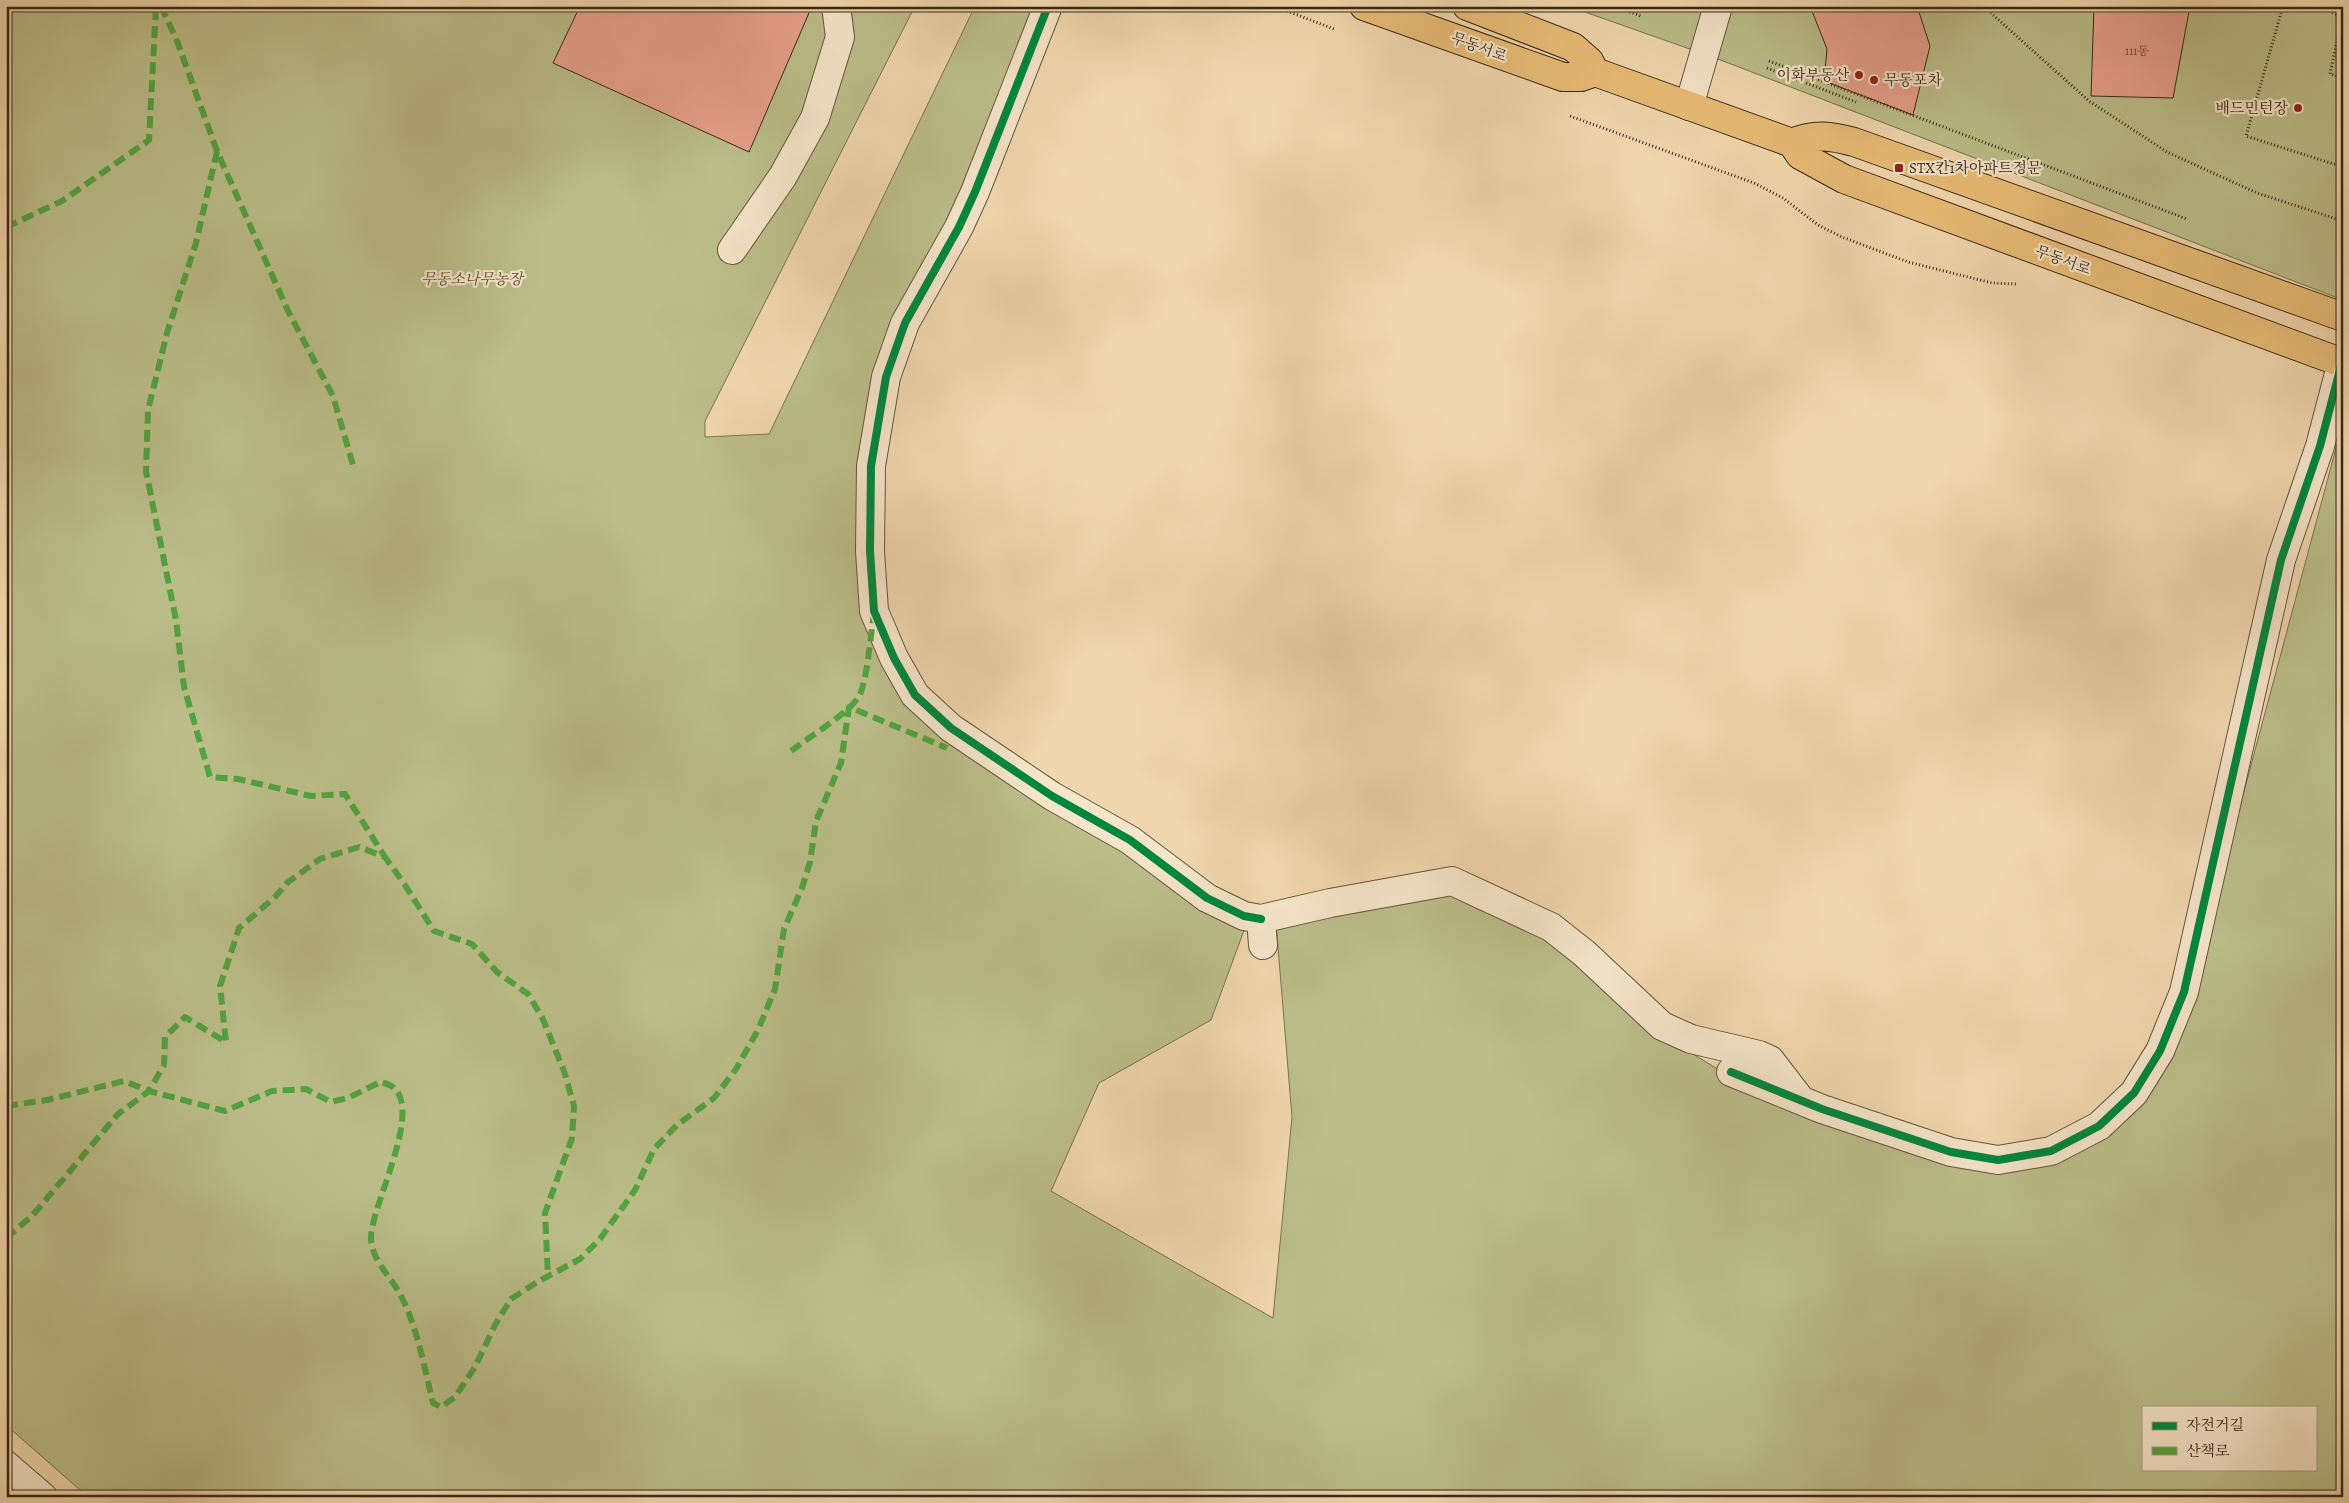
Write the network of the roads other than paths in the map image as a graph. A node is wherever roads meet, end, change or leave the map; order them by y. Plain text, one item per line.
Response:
1 (836, 6) edge
2 (1048, 6) edge
3 (1364, 6) edge
4 (1467, 6) edge
5 (1718, 6) edge
6 (1595, 72) junction
7 (1689, 106) junction
8 (1792, 143) junction
9 (732, 250) dead end
10 (2343, 318) edge
11 (2342, 362) edge
12 (1731, 1072) dead end
13 (1801, 1100) junction
14 (6, 1465) edge
15 (43, 1497) edge

1 - 9 street
2 - 13 street
3 - 6 main road, 무동서로
4 - 6 main road
5 - 7 street
6 - 7 main road, 무동서로
7 - 8 main road, 무동서로
8 - 10 main road
8 - 11 main road, 무동서로
11 - 13 street
12 - 13 street
14 - 15 street

